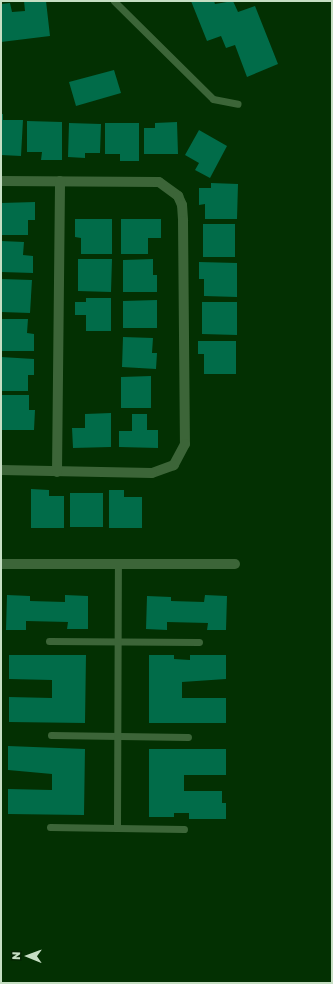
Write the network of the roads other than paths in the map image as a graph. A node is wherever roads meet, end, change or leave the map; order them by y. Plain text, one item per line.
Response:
1 (114, 1) edge
2 (238, 104) dead end
3 (1, 181) edge
4 (60, 181) junction
5 (1, 470) edge
6 (58, 472) junction
7 (1, 564) edge
8 (118, 564) junction
9 (236, 564) dead end
10 (49, 641) dead end
11 (118, 642) junction
12 (199, 642) dead end
13 (51, 735) dead end
14 (117, 735) junction
15 (188, 737) dead end
16 (50, 826) dead end
17 (117, 827) junction
18 (184, 829) dead end

1 - 2 lane
3 - 4 street
4 - 6 street
4 - 6 street
5 - 6 street
7 - 8 street
8 - 9 street
8 - 11 lane
10 - 11 lane
11 - 12 lane
11 - 14 lane
13 - 14 lane
14 - 15 lane
14 - 17 lane
16 - 17 lane
17 - 18 lane

